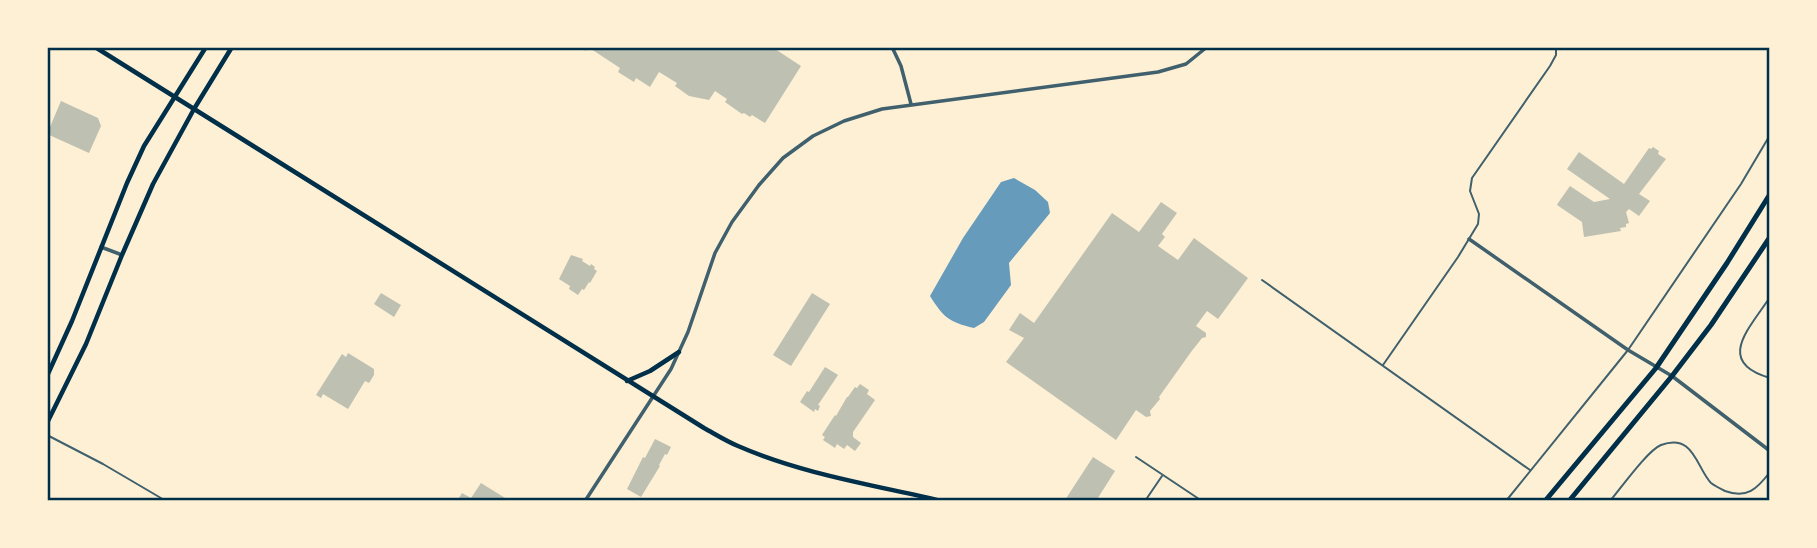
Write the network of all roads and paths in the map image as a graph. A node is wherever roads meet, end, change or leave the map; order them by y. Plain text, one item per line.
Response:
1 (95, 47) edge
2 (206, 47) edge
3 (232, 47) edge
4 (892, 47) edge
5 (1207, 47) edge
6 (1556, 47) edge
7 (175, 97) junction
8 (911, 104) junction
9 (194, 109) junction
10 (1770, 135) edge
11 (1770, 194) edge
12 (1770, 237) edge
13 (1469, 239) junction
14 (101, 247) junction
15 (122, 255) junction
16 (1262, 280) dead end
17 (1770, 298) edge
18 (1628, 350) junction
19 (679, 352) junction
20 (1383, 365) junction
21 (1656, 368) junction
22 (47, 376) edge
23 (1672, 376) junction
24 (1770, 378) edge
25 (627, 381) junction
26 (653, 397) junction
27 (47, 423) edge
28 (47, 435) edge
29 (1770, 451) edge
30 (1136, 457) dead end
31 (1531, 471) junction
32 (1770, 472) edge
33 (1163, 475) junction
34 (166, 501) edge
35 (585, 501) edge
36 (942, 501) edge
37 (1145, 501) edge
38 (1202, 501) edge
39 (1506, 501) edge
40 (1545, 501) edge
41 (1569, 501) edge
42 (1611, 501) edge

1 - 7 main road
2 - 7 main road
3 - 9 main road
4 - 8 street
5 - 8 street
6 - 13 lane
7 - 9 main road
7 - 14 main road
8 - 19 street
9 - 15 main road
9 - 25 main road
10 - 18 lane
11 - 21 main road
12 - 23 main road
13 - 18 street
13 - 20 lane
14 - 15 street
14 - 22 main road
15 - 27 main road
16 - 20 lane
17 - 24 lane
18 - 21 street
18 - 31 lane
19 - 25 main road
19 - 26 street
20 - 31 lane
21 - 23 street
21 - 40 main road
23 - 29 street
23 - 41 main road
25 - 26 main road
26 - 35 street
26 - 36 main road
28 - 34 lane
30 - 33 lane
31 - 39 lane
32 - 42 lane
33 - 37 lane
33 - 38 lane

